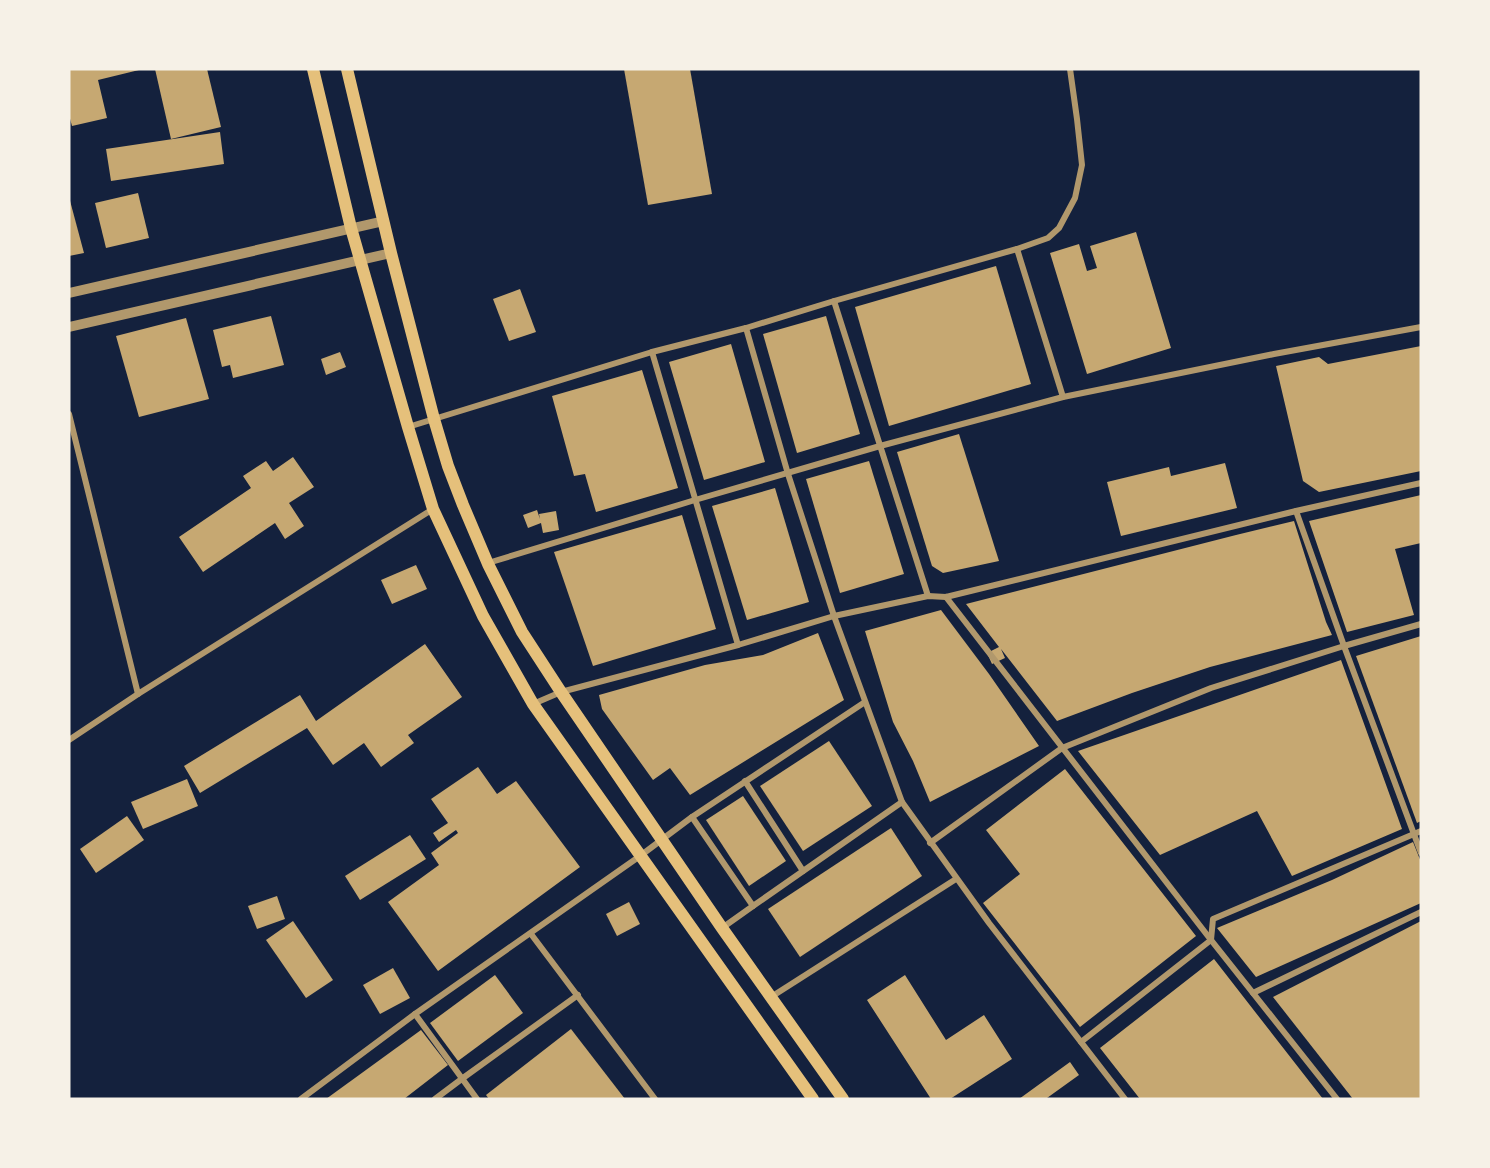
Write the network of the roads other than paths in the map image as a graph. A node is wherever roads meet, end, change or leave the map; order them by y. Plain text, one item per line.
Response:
1 (314, 69) edge
2 (347, 69) edge
3 (1070, 69) edge
4 (384, 221) junction
5 (351, 228) junction
6 (1017, 249) junction
7 (391, 252) junction
8 (360, 260) junction
9 (69, 293) edge
10 (834, 301) junction
11 (69, 327) edge
12 (746, 327) junction
13 (1421, 327) edge
14 (652, 352) junction
15 (1063, 397) junction
16 (69, 414) edge
17 (434, 419) junction
18 (408, 428) junction
19 (880, 446) junction
20 (788, 474) junction
21 (1421, 483) edge
22 (695, 500) junction
23 (434, 509) junction
24 (1296, 511) junction
25 (488, 564) junction
26 (928, 596) junction
27 (946, 597) junction
28 (834, 616) junction
29 (1421, 624) edge
30 (738, 645) junction
31 (1344, 646) junction
32 (561, 692) junction
33 (138, 694) junction
34 (865, 702) junction
35 (533, 704) junction
36 (69, 740) edge
37 (1062, 748) junction
38 (745, 781) junction
39 (902, 802) junction
40 (692, 818) junction
41 (1421, 831) edge
42 (1413, 834) junction
43 (662, 840) junction
44 (930, 843) junction
45 (1421, 853) edge
46 (640, 856) junction
47 (803, 872) junction
48 (956, 879) junction
49 (753, 906) junction
50 (1421, 912) edge
51 (722, 928) junction
52 (531, 934) junction
53 (1211, 940) junction
54 (1253, 993) junction
55 (578, 995) junction
56 (771, 997) junction
57 (415, 1014) junction
58 (1081, 1042) junction
59 (463, 1078) junction
60 (301, 1099) edge
61 (435, 1099) edge
62 (477, 1099) edge
63 (655, 1099) edge
64 (813, 1099) edge
65 (843, 1099) edge
66 (1125, 1099) edge
67 (1337, 1099) edge

1 - 5 main road
2 - 4 main road
3 - 6 street
4 - 5 street
4 - 7 main road
5 - 8 main road
5 - 9 street
6 - 10 street
6 - 15 street
7 - 8 street
7 - 17 main road
8 - 11 street
8 - 18 main road
10 - 12 street
10 - 19 street
12 - 14 street
12 - 20 street
13 - 15 street
14 - 17 street
14 - 22 street
15 - 19 street
16 - 33 street
17 - 18 street
17 - 25 main road
18 - 23 main road
19 - 20 street
19 - 26 street
20 - 22 street
20 - 28 street
21 - 24 street
22 - 25 street
22 - 30 street
23 - 33 street
23 - 35 main road
24 - 27 street
24 - 31 street
25 - 32 main road
26 - 27 street
26 - 28 street
27 - 37 street
28 - 30 street
28 - 34 street
29 - 31 street
30 - 32 street
31 - 37 street
31 - 42 street
32 - 35 street
32 - 43 main road
33 - 36 street
34 - 38 street
34 - 39 street
35 - 46 main road
37 - 44 street
37 - 53 street
38 - 40 street
38 - 47 street
39 - 44 street
39 - 47 street
40 - 43 street
40 - 49 street
41 - 42 street
42 - 45 street
42 - 53 street
43 - 46 street
43 - 51 main road
44 - 48 street
46 - 52 street
46 - 64 main road
47 - 49 street
48 - 56 street
48 - 58 street
49 - 51 street
50 - 54 street
51 - 56 main road
52 - 55 street
52 - 57 street
53 - 54 street
53 - 58 street
54 - 67 street
55 - 59 street
55 - 63 street
56 - 65 main road
57 - 59 street
57 - 60 street
58 - 66 street
59 - 61 street
59 - 62 street

